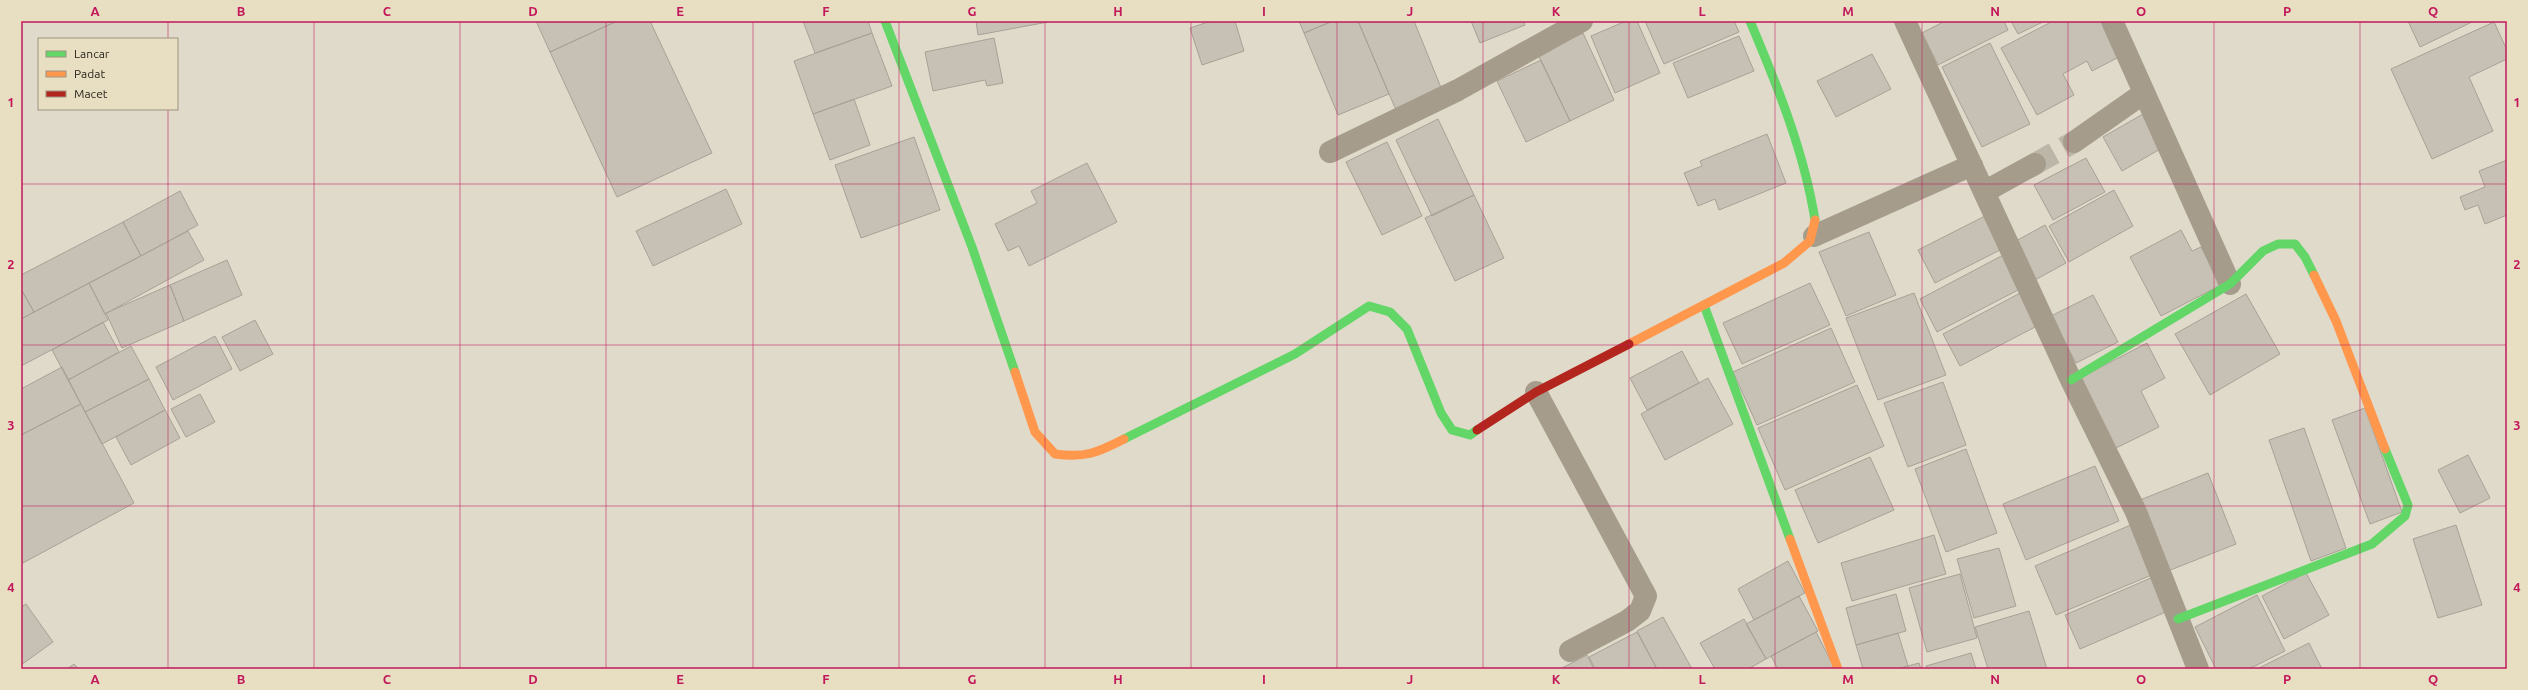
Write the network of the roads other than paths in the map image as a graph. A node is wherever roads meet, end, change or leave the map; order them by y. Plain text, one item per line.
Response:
1 (885, 21) edge
2 (1582, 21) edge
3 (1750, 21) edge
4 (1905, 21) edge
5 (2112, 21) edge
6 (2144, 93) junction
7 (2074, 142) tunnel mouth
8 (1330, 152) dead end
9 (2035, 164) tunnel mouth
10 (1972, 165) junction
11 (1984, 192) junction
12 (1814, 236) junction
13 (2230, 284) junction
14 (1704, 305) junction
15 (2071, 380) junction
16 (1536, 392) junction
17 (2178, 619) junction
18 (1570, 651) dead end
19 (1838, 669) edge
20 (2198, 669) edge

1 - 16 street
2 - 8 street
3 - 12 street
4 - 10 street
5 - 6 street
6 - 7 street
6 - 13 street
9 - 11 street
10 - 11 street
10 - 12 street
11 - 15 street
12 - 14 street
13 - 15 street
13 - 17 street
14 - 16 street
14 - 19 street
15 - 17 street
16 - 18 street
17 - 20 street

